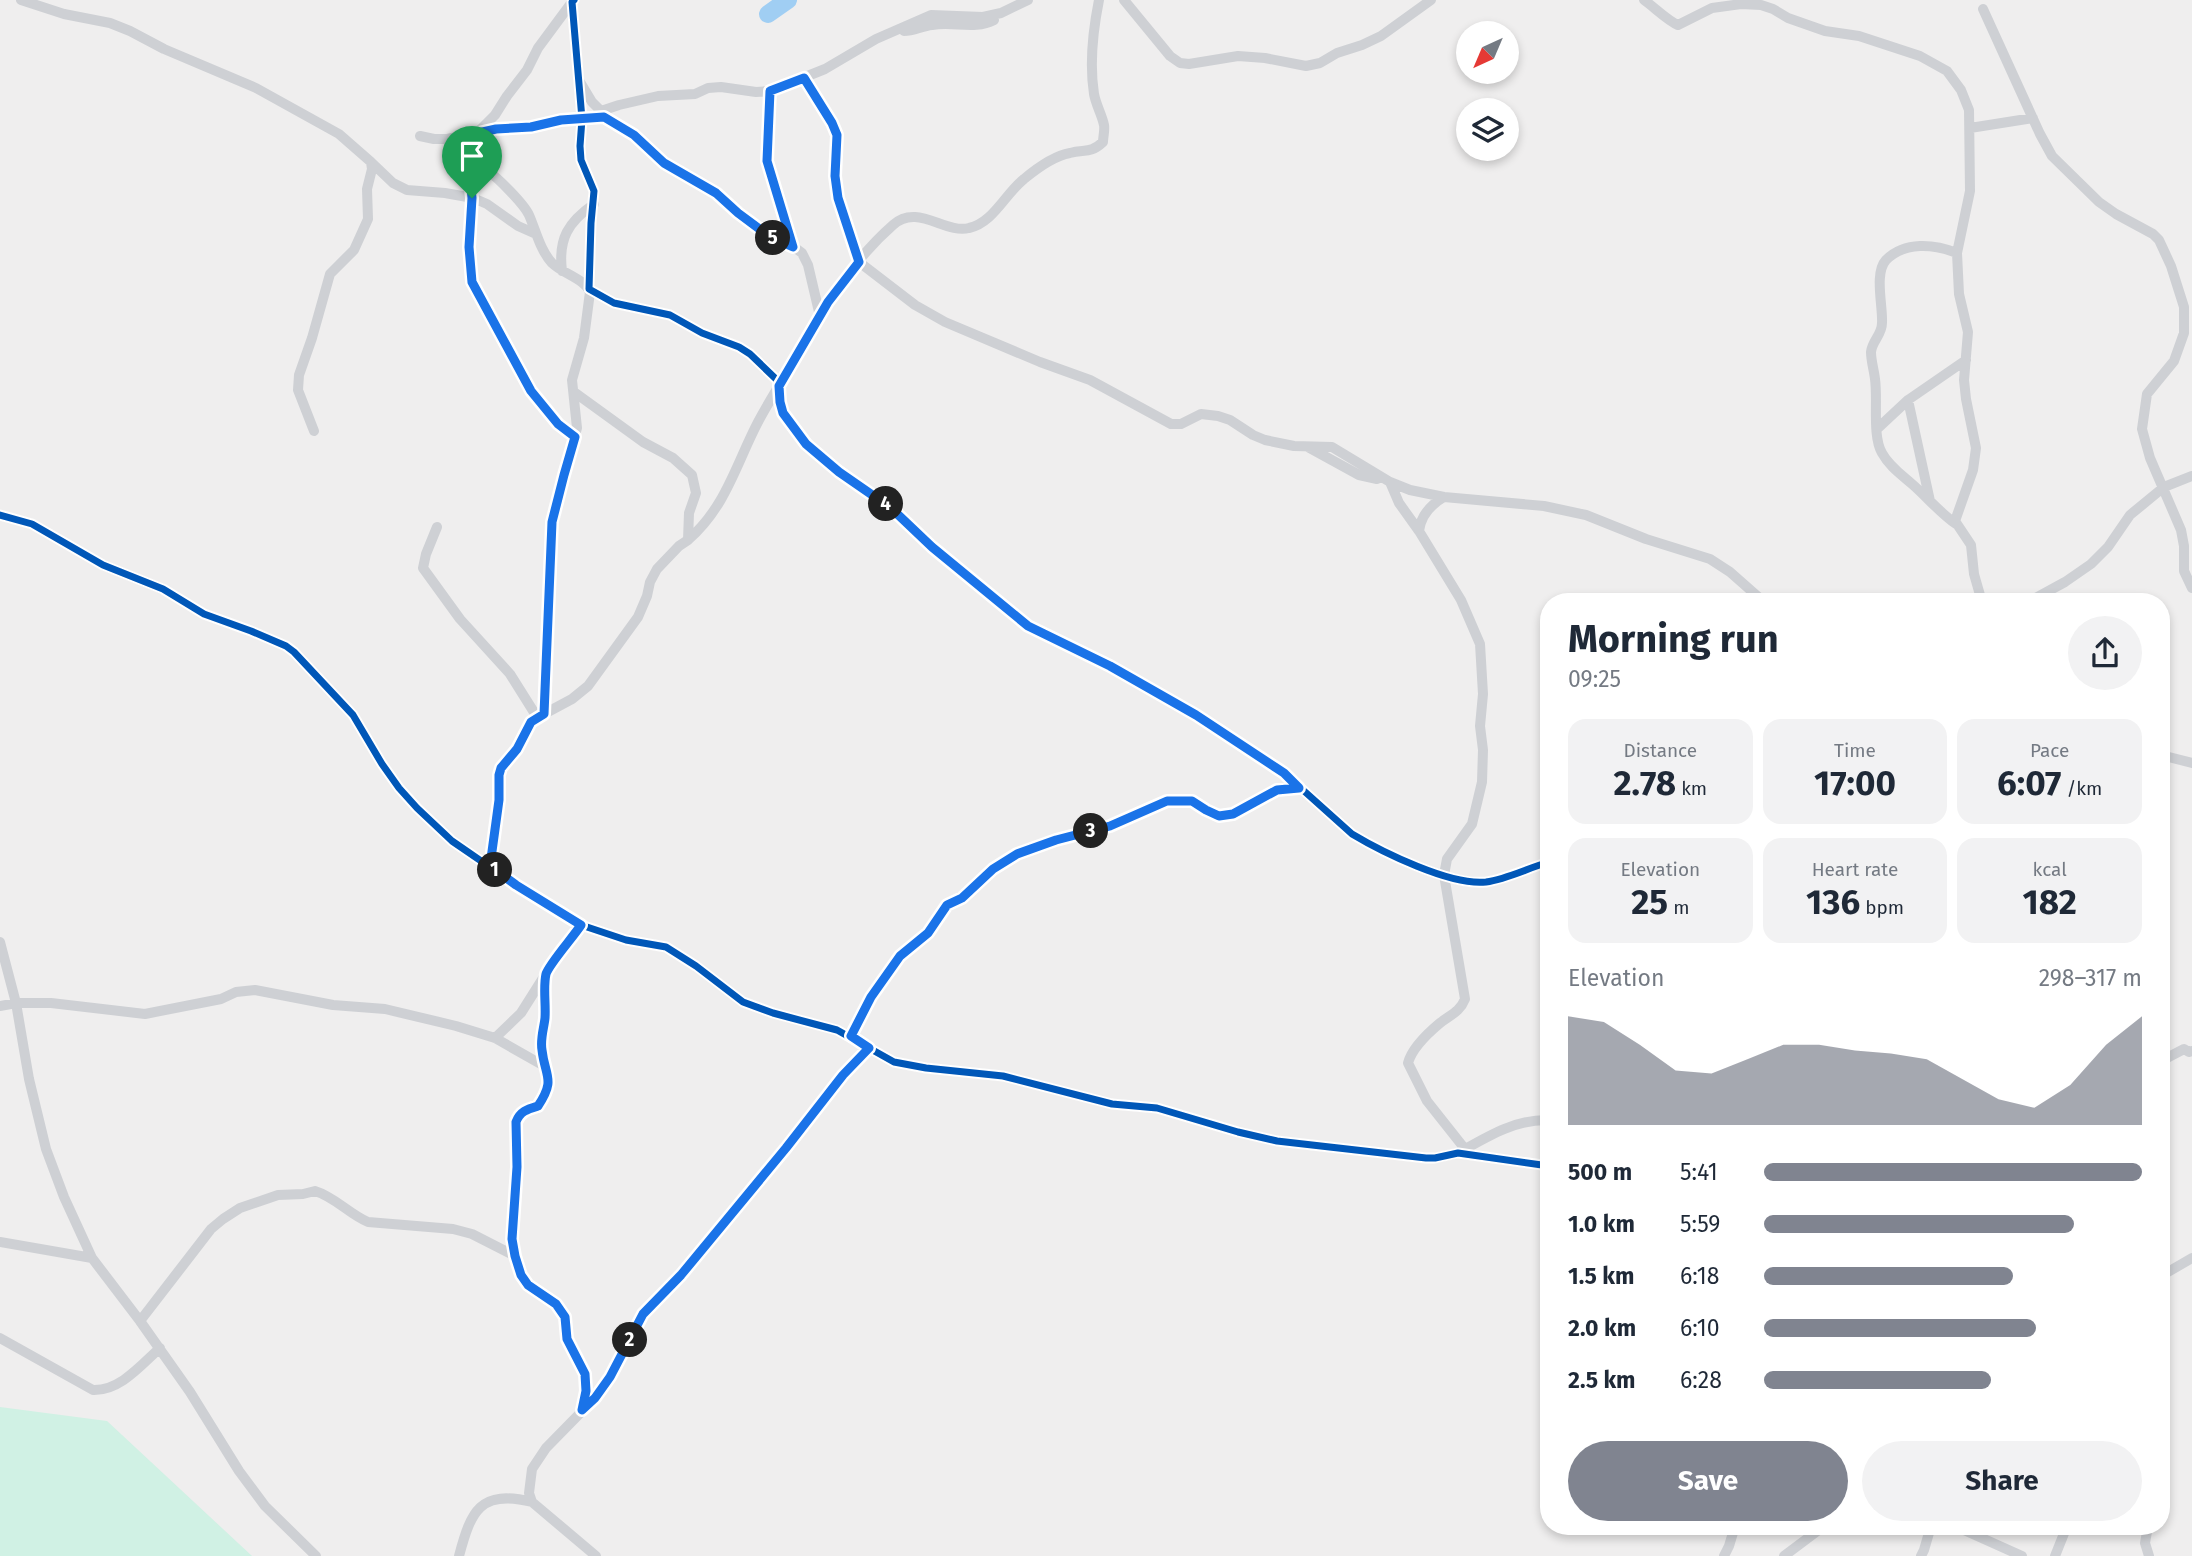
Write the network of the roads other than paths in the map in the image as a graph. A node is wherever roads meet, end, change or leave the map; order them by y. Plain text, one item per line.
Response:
1 (21, 0) edge
2 (1028, 0) edge
3 (1099, 0) edge
4 (1124, 0) edge
5 (1431, 0) edge
6 (1644, 0) edge
7 (573, 1) edge
8 (1983, 9) dead end
9 (804, 78) junction
10 (579, 80) junction
11 (770, 91) junction
12 (602, 114) junction
13 (582, 118) junction
14 (2033, 118) junction
15 (1969, 128) junction
16 (478, 133) junction
17 (420, 136) dead end
18 (370, 162) junction
19 (468, 163) junction
20 (472, 198) junction
21 (594, 204) junction
22 (536, 234) junction
23 (793, 247) junction
24 (1957, 253) junction
25 (859, 262) junction
26 (562, 271) junction
27 (589, 289) junction
28 (820, 316) junction
29 (1966, 360) junction
30 (779, 386) junction
31 (574, 392) junction
32 (1908, 400) junction
33 (1878, 428) junction
34 (314, 431) dead end
35 (575, 437) junction
36 (2192, 476) edge
37 (1387, 481) junction
38 (2164, 487) junction
39 (1444, 497) junction
40 (1930, 501) junction
41 (0, 514) edge
42 (1956, 524) junction
43 (438, 527) dead end
44 (1419, 531) junction
45 (688, 540) junction
46 (2192, 588) edge
47 (1754, 593) edge
48 (1979, 593) edge
49 (2045, 593) edge
50 (540, 715) junction
51 (2170, 757) edge
52 (2192, 763) edge
53 (1299, 788) junction
54 (1540, 865) edge
55 (490, 866) junction
56 (1444, 874) junction
57 (581, 925) junction
58 (0, 942) edge
59 (2, 956) edge
60 (547, 973) junction
61 (16, 1003) junction
62 (0, 1006) edge
63 (851, 1036) junction
64 (495, 1038) junction
65 (869, 1048) junction
66 (2192, 1051) edge
67 (2170, 1056) edge
68 (545, 1066) junction
69 (1540, 1121) edge
70 (1462, 1151) junction
71 (1540, 1164) edge
72 (0, 1242) edge
73 (515, 1256) junction
74 (92, 1258) junction
75 (2192, 1258) edge
76 (2170, 1271) edge
77 (140, 1321) junction
78 (0, 1338) edge
79 (160, 1348) junction
80 (582, 1410) junction
81 (532, 1503) junction
82 (1732, 1535) edge
83 (1812, 1535) edge
84 (1928, 1535) edge
85 (1975, 1535) edge
86 (2063, 1535) edge
87 (2146, 1535) edge
88 (1995, 1544) junction
89 (316, 1556) edge
90 (459, 1556) edge
91 (596, 1556) edge
92 (1724, 1556) edge
93 (1784, 1556) edge
94 (1921, 1556) edge
95 (1990, 1556) edge
96 (2022, 1556) edge
97 (2055, 1556) edge
98 (2149, 1556) edge

1 - 18 street
2 - 9 street
3 - 25 street
4 - 5 street
6 - 15 street
7 - 10 street
7 - 16 street
8 - 14 street
9 - 11 street
9 - 25 street
10 - 12 street
10 - 13 street
11 - 12 street
11 - 23 street
12 - 13 street
12 - 23 street
13 - 16 street
13 - 21 street
14 - 15 street
14 - 38 street
15 - 24 street
16 - 17 street
16 - 19 street
18 - 20 street
18 - 34 street
19 - 20 street
19 - 22 street
20 - 22 street
20 - 35 street
21 - 26 street
21 - 27 street
22 - 26 street
23 - 28 street
24 - 29 street
24 - 33 street
25 - 28 street
25 - 37 street
26 - 27 street
27 - 30 street
27 - 31 street
28 - 30 street
29 - 32 street
29 - 42 street
30 - 45 street
30 - 53 street
31 - 35 street
31 - 45 street
32 - 33 street
32 - 40 street
33 - 40 street
35 - 50 street
36 - 38 street
37 - 39 street
37 - 44 street
38 - 46 street
38 - 49 street
39 - 44 street
39 - 47 street
40 - 42 street
41 - 55 street
42 - 48 street
43 - 50 street
44 - 56 street
45 - 50 street
50 - 55 street
51 - 52 street
53 - 56 street
53 - 63 street
54 - 56 street
55 - 57 street
56 - 70 street
57 - 60 street
57 - 63 street
58 - 59 street
59 - 61 street
60 - 64 street
60 - 68 street
61 - 62 street
61 - 64 street
61 - 74 street
63 - 65 street
64 - 68 street
65 - 70 street
65 - 80 street
66 - 67 street
68 - 73 street
69 - 70 street
70 - 71 street
72 - 74 street
73 - 77 street
73 - 80 street
74 - 77 street
75 - 76 street
77 - 79 street
78 - 79 street
79 - 89 street
80 - 81 street
81 - 90 street
81 - 91 street
82 - 92 street
83 - 93 street
84 - 94 street
85 - 88 street
86 - 97 street
87 - 98 street
88 - 95 street
88 - 96 street

